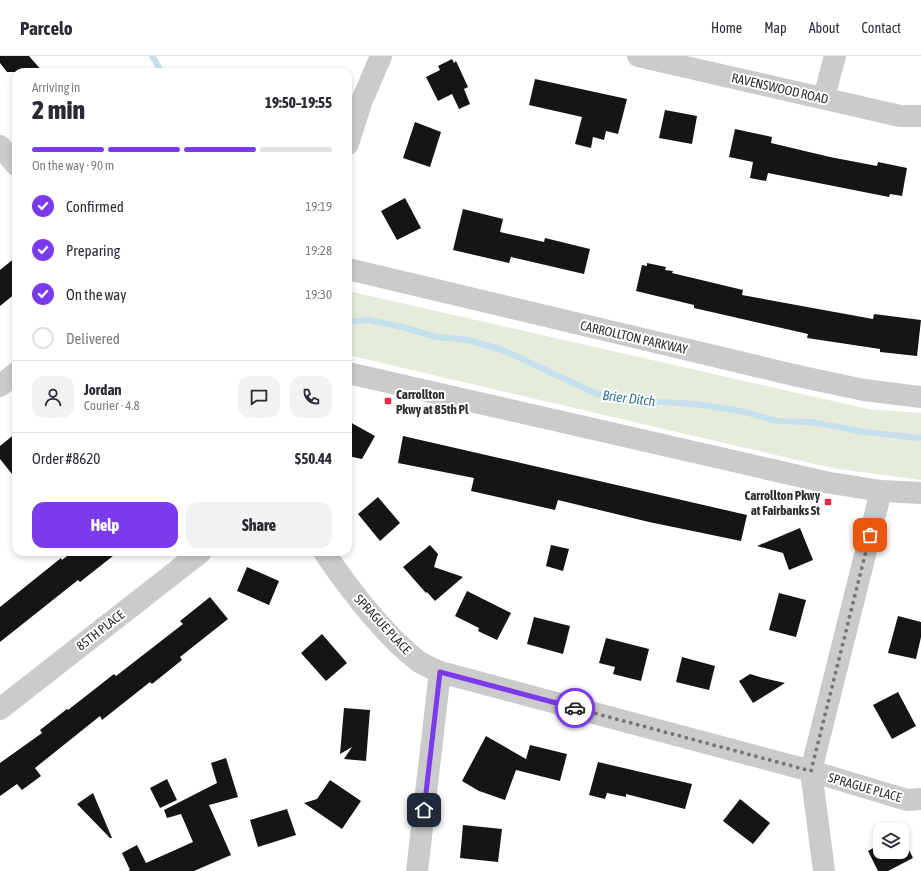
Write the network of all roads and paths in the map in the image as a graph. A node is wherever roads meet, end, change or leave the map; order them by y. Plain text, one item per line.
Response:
1 (381, 56) edge
2 (638, 56) edge
3 (835, 56) edge
4 (824, 97) junction
5 (921, 116) edge
6 (352, 131) edge
7 (0, 146) edge
8 (12, 160) edge
9 (352, 271) edge
10 (352, 374) edge
11 (12, 376) edge
12 (0, 386) edge
13 (921, 397) edge
14 (881, 491) junction
15 (921, 493) edge
16 (196, 556) edge
17 (327, 556) edge
18 (440, 672) junction
19 (0, 709) edge
20 (811, 771) junction
21 (921, 799) edge
22 (417, 871) edge
23 (824, 871) edge

1 - 6 street
2 - 4 street, RAVENSWOOD ROAD
3 - 4 street
4 - 5 street, RAVENSWOOD ROAD
7 - 8 street
9 - 13 street, CARROLLTON PARKWAY
10 - 14 street
11 - 12 street
14 - 15 street
14 - 20 street
16 - 19 street, 85TH PLACE
17 - 18 street, SPRAGUE PLACE
18 - 20 street, SPRAGUE PLACE
18 - 22 street
20 - 21 street, SPRAGUE PLACE
20 - 23 street

